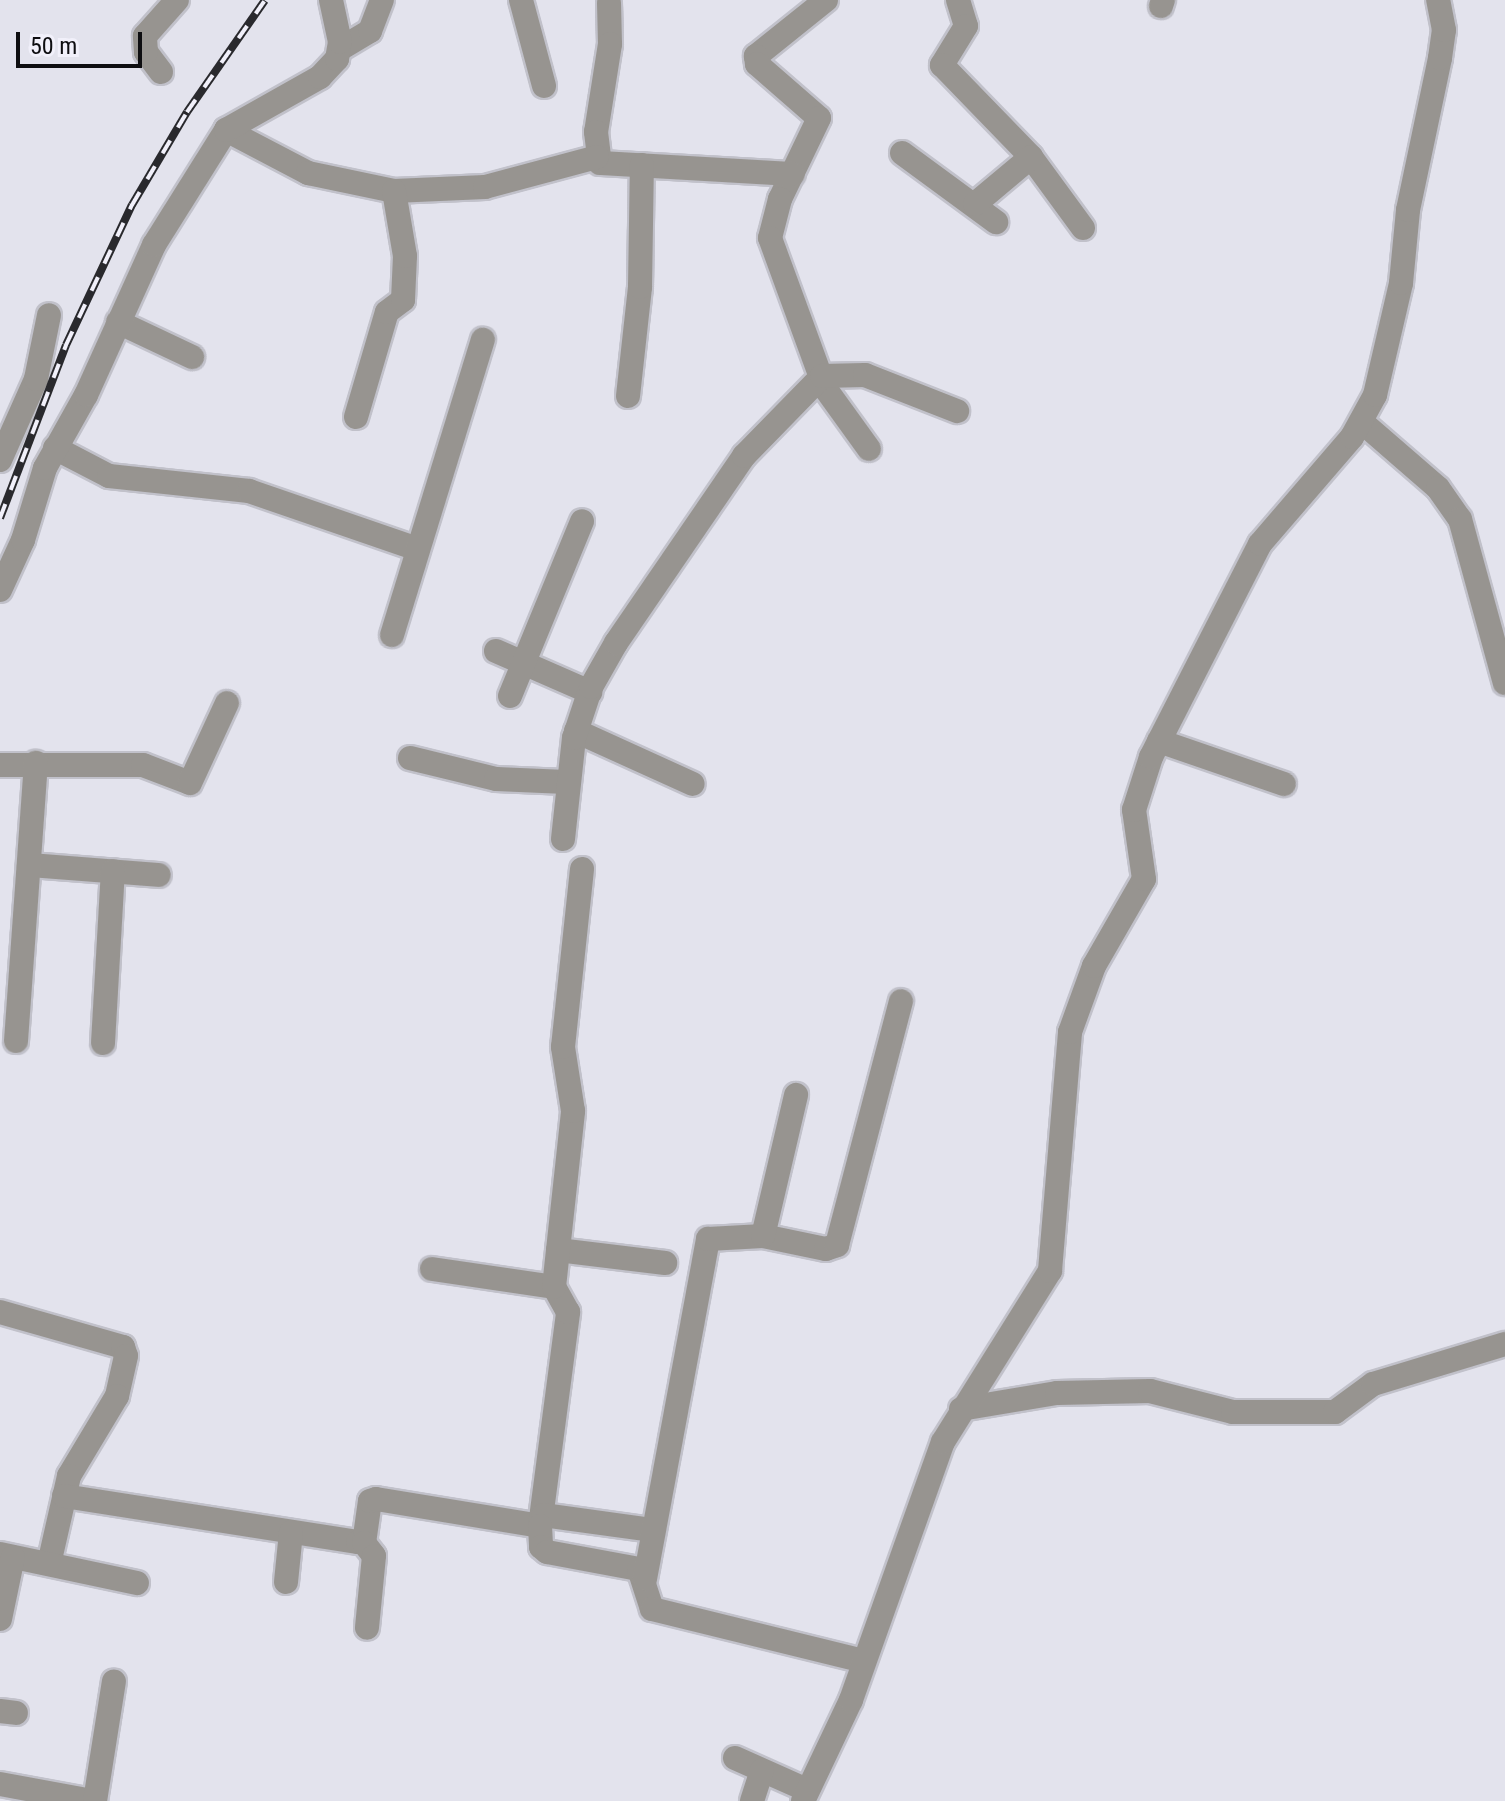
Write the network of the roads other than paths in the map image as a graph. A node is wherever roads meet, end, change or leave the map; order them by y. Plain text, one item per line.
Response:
1 (177, 0) edge
2 (331, 0) edge
3 (382, 0) edge
4 (521, 0) edge
5 (826, 0) edge
6 (958, 0) edge
7 (1438, 0) edge
8 (609, 3) dead end
9 (340, 49) junction
10 (161, 72) dead end
11 (544, 86) dead end
12 (226, 130) junction
13 (902, 153) dead end
14 (597, 157) junction
15 (1031, 157) junction
16 (642, 165) junction
17 (793, 174) junction
18 (394, 191) junction
19 (975, 204) junction
20 (996, 222) dead end
21 (1083, 228) dead end
22 (49, 315) dead end
23 (118, 322) junction
24 (483, 340) dead end
25 (192, 357) dead end
26 (822, 376) junction
27 (628, 396) dead end
28 (957, 411) dead end
29 (356, 417) dead end
30 (1363, 423) junction
31 (5, 432) edge
32 (55, 448) junction
33 (869, 449) dead end
34 (0, 460) edge
35 (582, 521) dead end
36 (417, 549) junction
37 (0, 590) edge
38 (392, 635) dead end
39 (496, 651) dead end
40 (524, 661) junction
41 (1505, 683) edge
42 (590, 692) junction
43 (510, 696) dead end
44 (227, 703) dead end
45 (576, 731) junction
46 (1159, 741) junction
47 (410, 758) dead end
48 (36, 763) junction
49 (0, 765) edge
50 (566, 782) junction
51 (693, 784) dead end
52 (1284, 784) dead end
53 (563, 839) dead end
54 (29, 865) junction
55 (582, 869) dead end
56 (113, 871) junction
57 (159, 875) dead end
58 (901, 1001) dead end
59 (16, 1041) dead end
60 (103, 1043) dead end
61 (796, 1095) dead end
62 (763, 1236) junction
63 (558, 1250) junction
64 (665, 1263) dead end
65 (432, 1269) dead end
66 (554, 1287) junction
67 (0, 1312) edge
68 (1505, 1344) edge
69 (961, 1409) junction
70 (64, 1496) junction
71 (542, 1520) junction
72 (653, 1530) junction
73 (291, 1532) junction
74 (364, 1543) junction
75 (6, 1556) edge
76 (49, 1564) junction
77 (645, 1579) junction
78 (286, 1582) dead end
79 (137, 1583) dead end
80 (0, 1619) edge
81 (367, 1628) dead end
82 (864, 1661) junction
83 (114, 1681) dead end
84 (735, 1758) dead end
85 (762, 1771) junction
86 (0, 1784) edge
87 (805, 1796) edge
88 (93, 1801) edge
89 (752, 1801) edge

1 - 10 street
2 - 9 street
3 - 9 street
4 - 11 street
5 - 17 street
6 - 15 street
7 - 30 street
8 - 14 street
9 - 12 street
12 - 18 street
12 - 23 street
13 - 19 street
14 - 16 street
14 - 18 street
15 - 19 street
15 - 21 street
16 - 17 street
16 - 27 street
17 - 26 street
18 - 29 street
19 - 20 street
22 - 31 street
23 - 25 street
23 - 32 street
24 - 36 street
26 - 28 street
26 - 33 street
26 - 42 street
30 - 41 street
30 - 46 street
31 - 34 street
32 - 36 street
32 - 37 street
35 - 40 street
36 - 38 street
39 - 40 street
40 - 42 street
40 - 43 street
42 - 45 street
44 - 48 street
45 - 50 street
45 - 51 street
46 - 52 street
46 - 69 street
47 - 50 street
48 - 49 street
48 - 54 street
50 - 53 street
54 - 56 street
54 - 59 street
55 - 63 street
56 - 57 street
56 - 60 street
58 - 62 street
61 - 62 street
62 - 72 street
63 - 64 street
63 - 66 street
65 - 66 street
66 - 71 street
67 - 70 street
68 - 69 street
69 - 82 street
70 - 73 street
70 - 76 street
71 - 72 street
71 - 74 street
71 - 77 street
72 - 77 street
73 - 74 street
73 - 78 street
74 - 81 street
75 - 76 street
75 - 80 street
76 - 79 street
77 - 82 street
82 - 87 street
83 - 88 street
84 - 85 street
85 - 87 street
85 - 89 street
86 - 88 street

